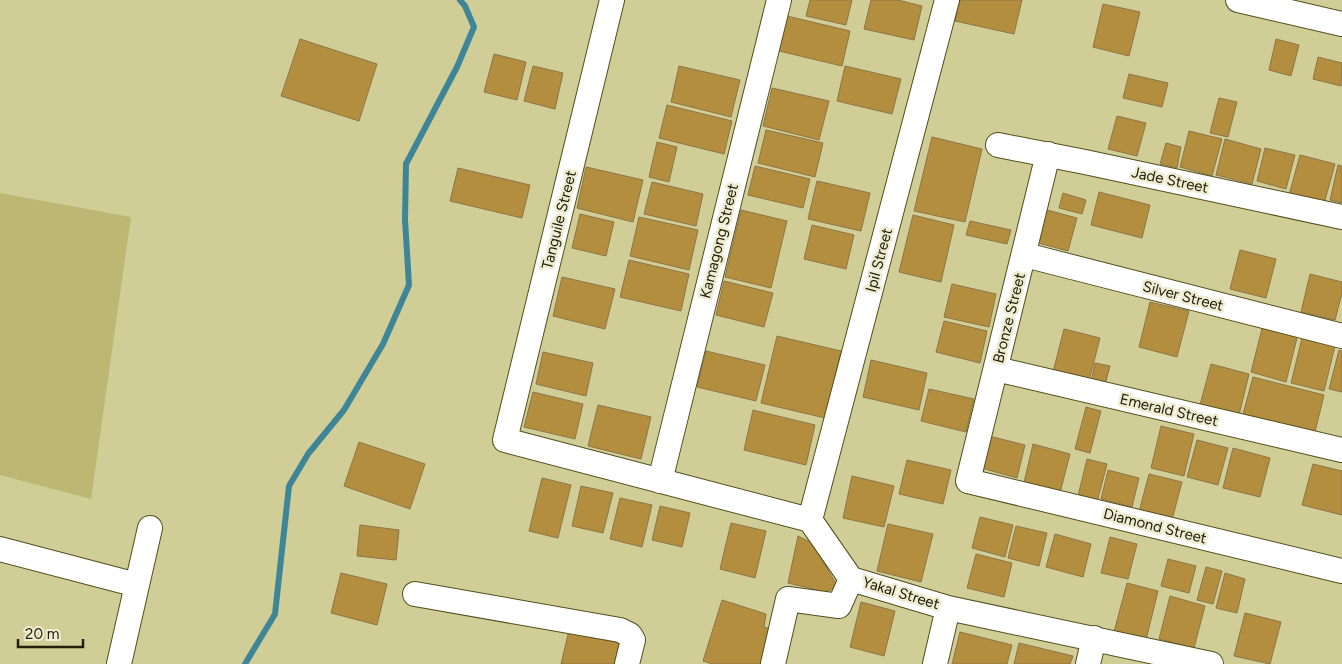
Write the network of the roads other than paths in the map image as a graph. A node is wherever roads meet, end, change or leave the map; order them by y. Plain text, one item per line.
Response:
1 (612, 0) edge
2 (779, 0) edge
3 (947, 0) edge
4 (1238, 0) edge
5 (1342, 24) edge
6 (998, 146) dead end
7 (1048, 154) junction
8 (1342, 217) edge
9 (1025, 256) junction
10 (1342, 336) edge
11 (996, 369) junction
12 (1342, 450) edge
13 (660, 481) junction
14 (968, 481) joint
15 (810, 520) junction
16 (150, 528) dead end
17 (0, 549) edge
18 (1342, 571) edge
19 (851, 578) junction
20 (137, 585) junction
21 (415, 594) dead end
22 (948, 608) junction
23 (1094, 638) junction
24 (119, 664) edge
25 (627, 664) edge
26 (773, 664) edge
27 (935, 664) edge
28 (1088, 664) edge
29 (1211, 664) edge

1 - 13 street, Tanguile Street
2 - 13 street, Kamagong Street
3 - 15 street, Ipil Street
4 - 5 street
6 - 7 street, Jade Street
7 - 8 street, Jade Street
7 - 9 street, Bronze Street
9 - 10 street, Silver Street
9 - 11 street, Bronze Street
11 - 12 street, Emerald Street
11 - 14 street, Bronze Street
13 - 15 street
14 - 18 street, Diamond Street
15 - 19 street, Yakal Street
16 - 20 street
17 - 20 street
19 - 22 street, Yakal Street
19 - 26 street
20 - 24 street
21 - 25 street
22 - 23 street, Yakal Street
22 - 27 street
23 - 28 street
23 - 29 street, Yakal Street

